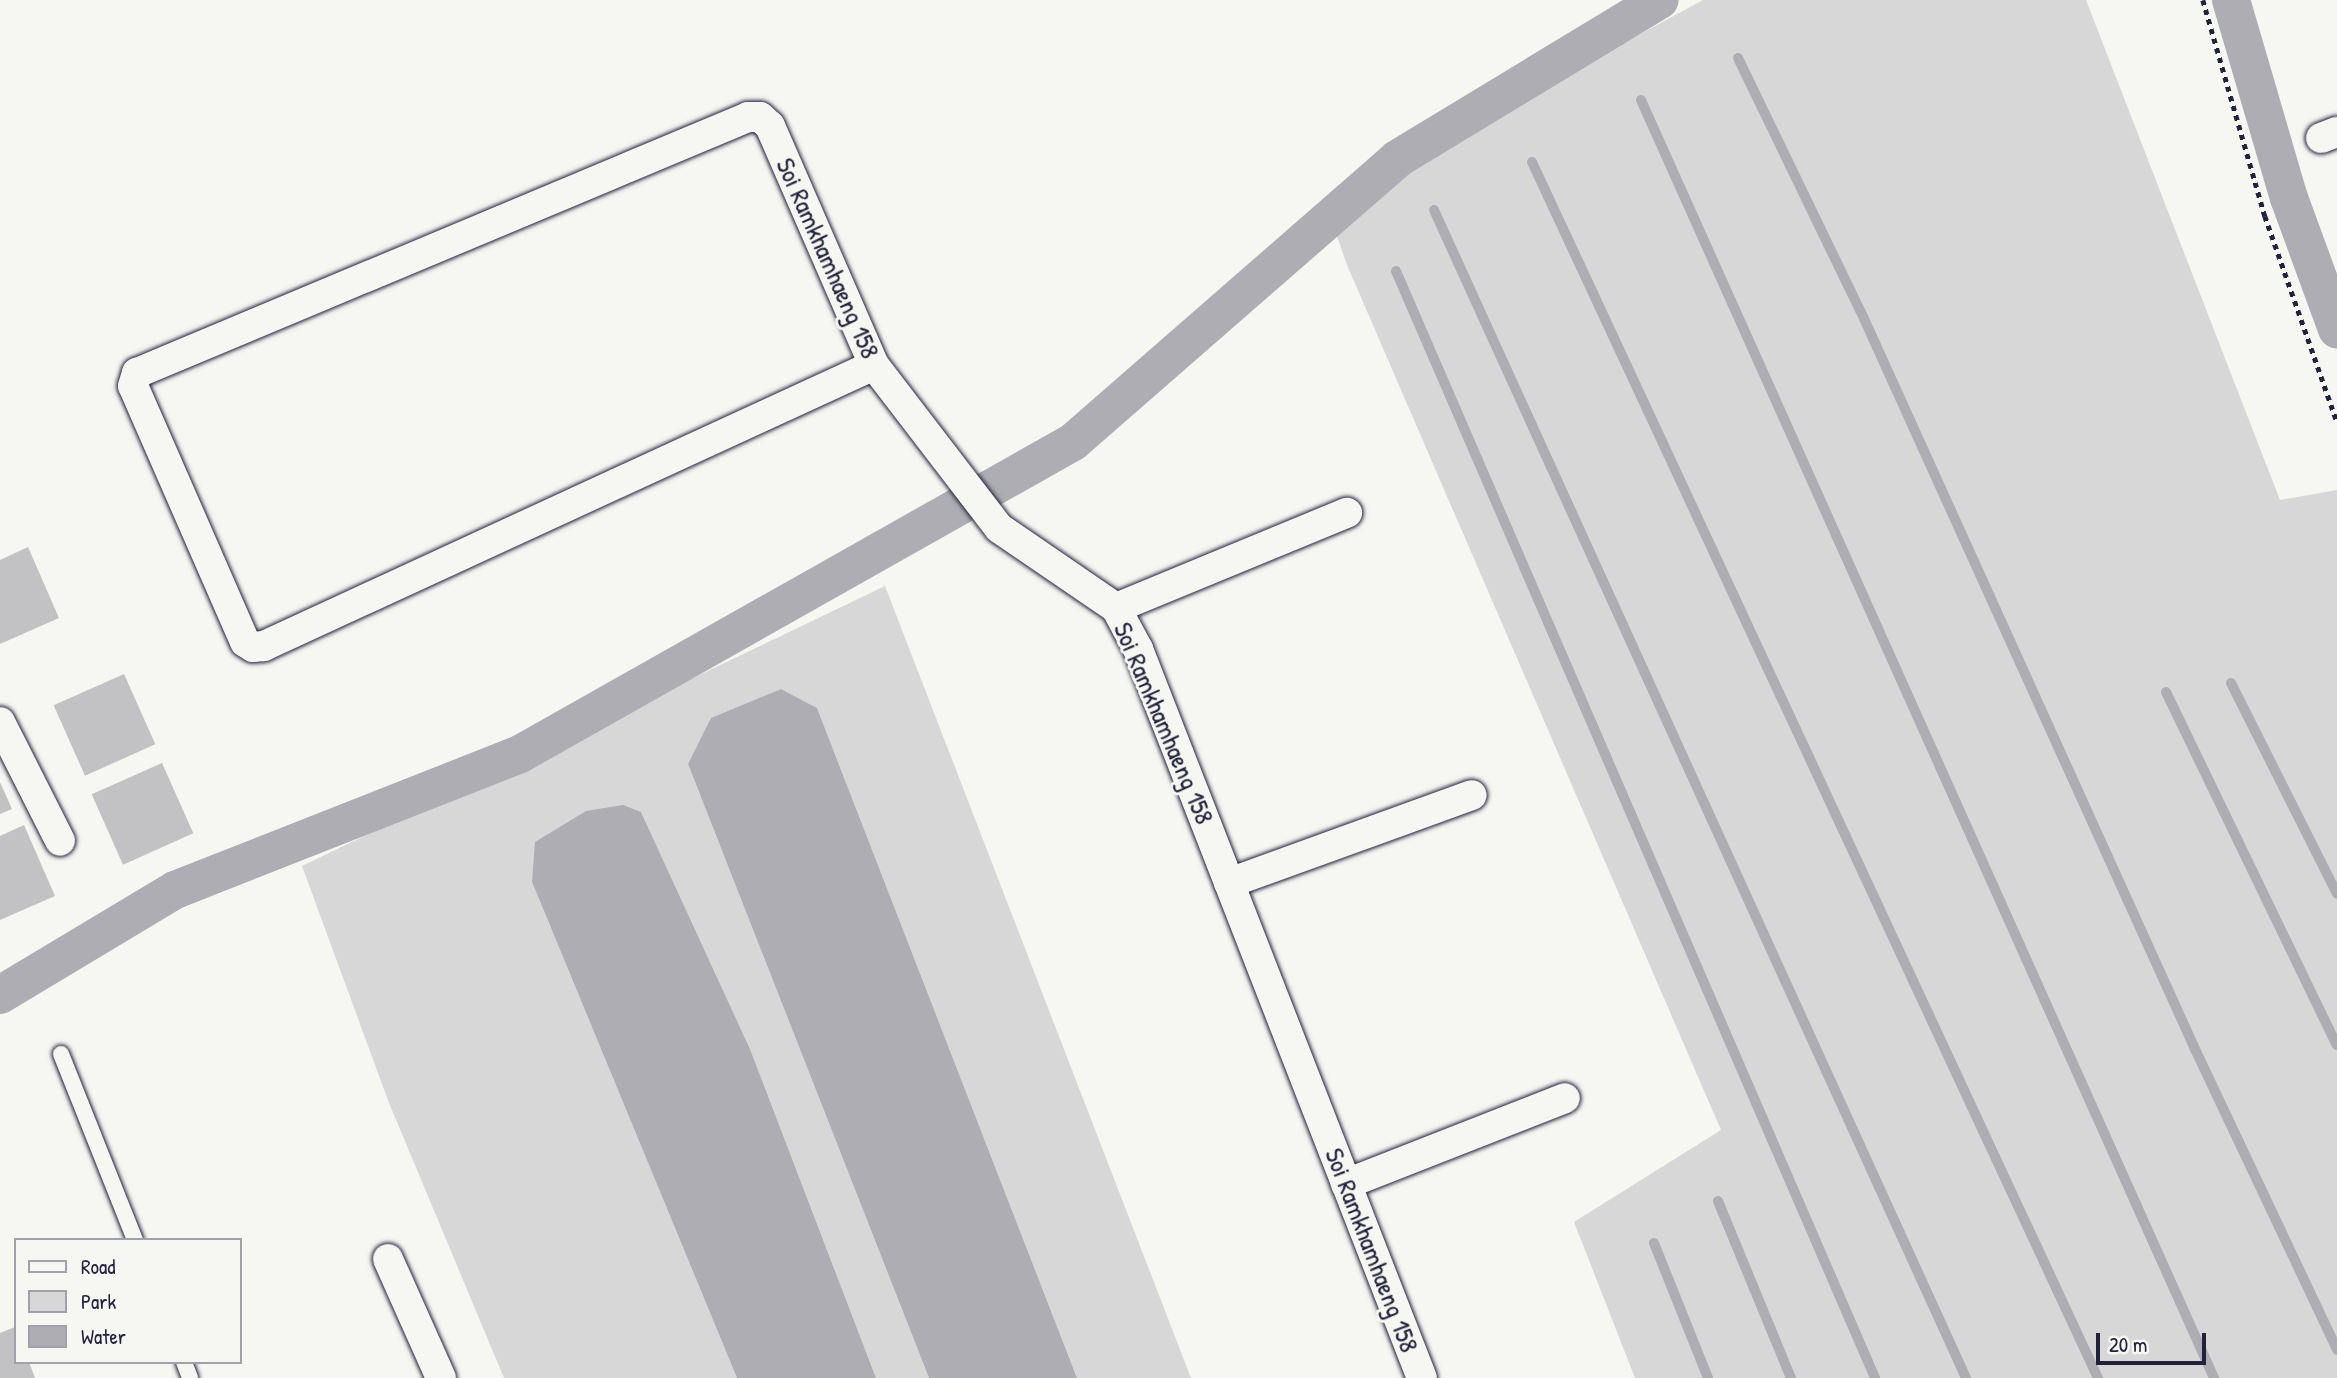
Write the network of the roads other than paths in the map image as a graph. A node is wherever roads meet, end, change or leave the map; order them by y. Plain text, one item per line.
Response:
1 (874, 365) junction
2 (1347, 513) dead end
3 (1116, 608) junction
4 (0, 722) edge
5 (1472, 795) dead end
6 (60, 841) dead end
7 (1229, 883) junction
8 (61, 1054) dead end
9 (1565, 1098) dead end
10 (1346, 1184) junction
11 (134, 1238) edge
12 (388, 1259) dead end
13 (441, 1378) edge
14 (1422, 1378) edge

1 - 1 street, Soi Ramkhamhaeng 158
1 - 3 street, Soi Ramkhamhaeng 158
2 - 3 street
3 - 7 street, Soi Ramkhamhaeng 158
4 - 6 street
5 - 7 street
7 - 10 street, Soi Ramkhamhaeng 158
8 - 11 lane
9 - 10 street
10 - 14 street, Soi Ramkhamhaeng 158
12 - 13 street

